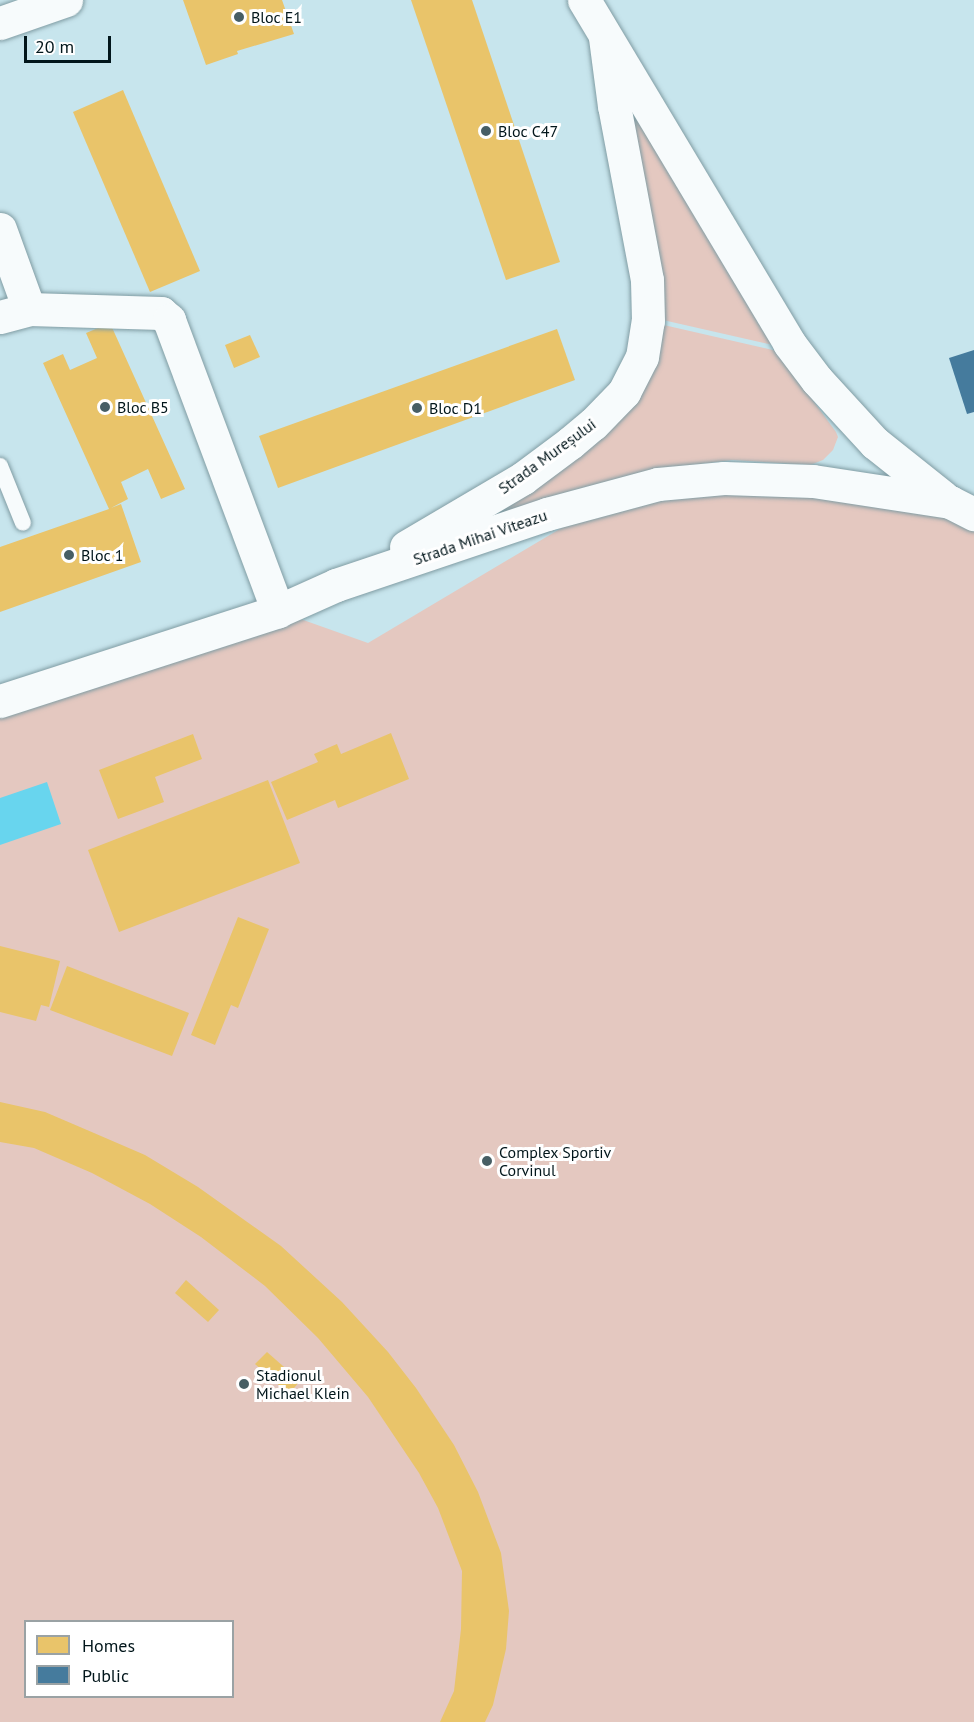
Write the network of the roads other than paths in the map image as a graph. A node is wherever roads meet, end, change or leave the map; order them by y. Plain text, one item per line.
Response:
1 (66, 0) edge
2 (584, 0) edge
3 (0, 23) edge
4 (605, 38) junction
5 (0, 229) edge
6 (15, 313) edge
7 (0, 466) edge
8 (962, 508) edge
9 (23, 523) dead end
10 (336, 585) junction
11 (278, 611) junction
12 (0, 701) edge

1 - 3 street
2 - 4 street, Strada Mureșului
4 - 8 street, Strada Mureșului
4 - 10 street, Strada Mureșului
5 - 6 street
6 - 11 street
7 - 9 lane
8 - 10 street, Strada Mihai Viteazu
10 - 11 street, Strada Mihai Viteazu
11 - 12 street, Strada Mihai Viteazu

